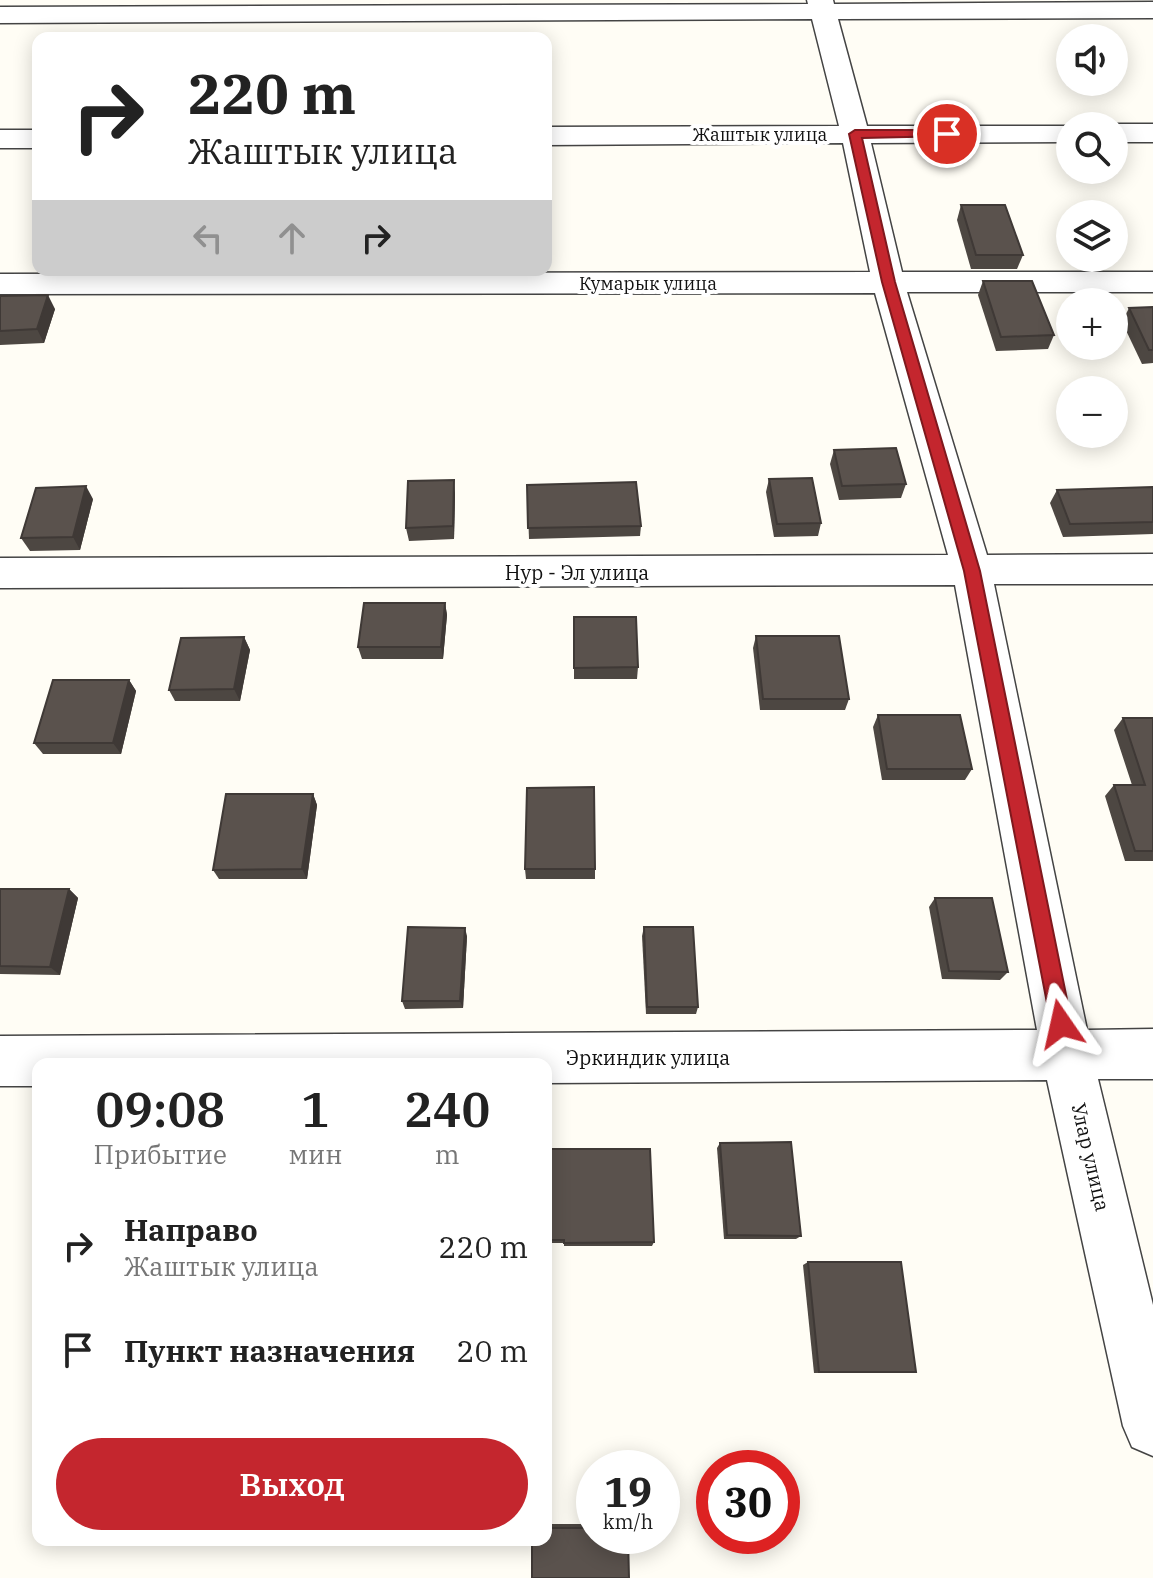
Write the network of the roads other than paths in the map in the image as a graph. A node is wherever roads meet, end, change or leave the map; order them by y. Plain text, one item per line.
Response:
1 (822, 5) edge
2 (1153, 10) edge
3 (0, 15) edge
4 (1056, 133) edge
5 (1128, 133) edge
6 (1153, 133) edge
7 (855, 134) junction
8 (552, 136) edge
9 (0, 139) edge
10 (32, 139) edge
11 (888, 282) junction
12 (1153, 282) edge
13 (0, 284) edge
14 (1153, 569) edge
15 (972, 571) junction
16 (0, 573) edge
17 (1153, 1054) edge
18 (1067, 1055) junction
19 (534, 1058) edge
20 (0, 1061) edge
21 (32, 1061) edge
22 (1153, 1426) edge

1 - 2 street
1 - 3 street
1 - 7 street, Улар улица
4 - 7 street, Жаштык улица
5 - 6 street
7 - 8 street, Жаштык улица
7 - 11 street, Улар улица
9 - 10 street
11 - 12 street, Кумарык улица
11 - 13 street, Кумарык улица
11 - 15 street, Улар улица
14 - 15 street, Нур - Эл улица
15 - 16 street, Нур - Эл улица
15 - 18 street, Улар улица
17 - 18 street, Эркиндик улица
18 - 19 street, Эркиндик улица
18 - 22 street, Улар улица
20 - 21 street, Эркиндик улица

